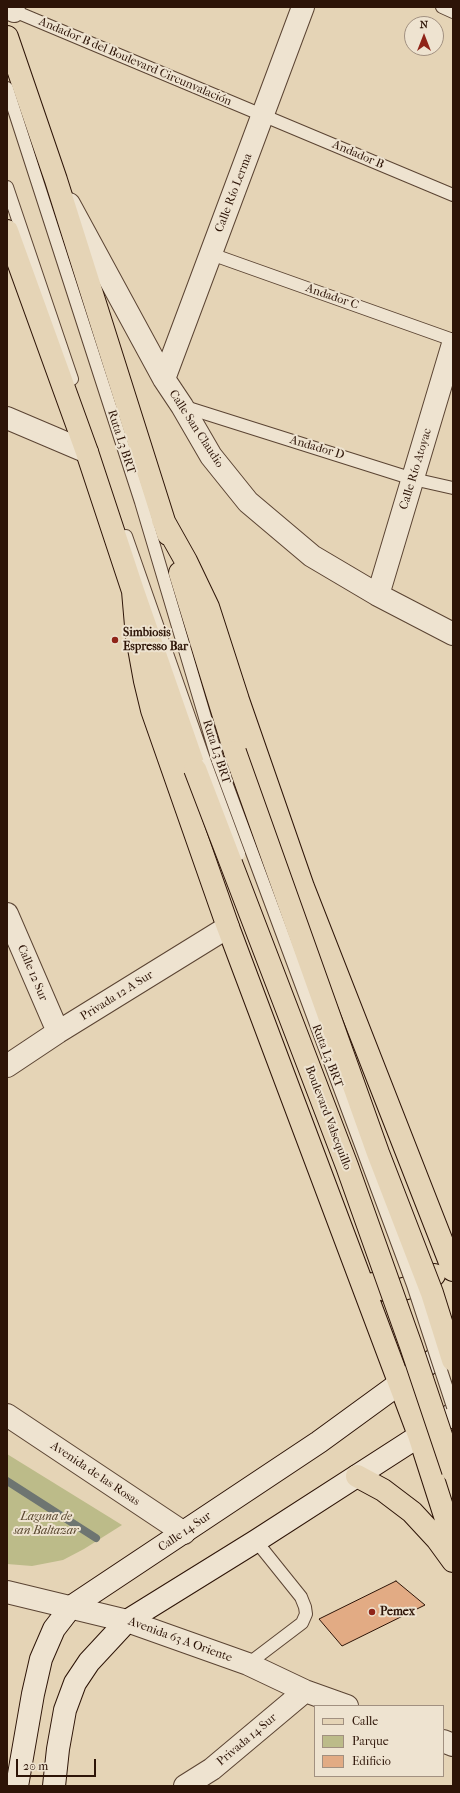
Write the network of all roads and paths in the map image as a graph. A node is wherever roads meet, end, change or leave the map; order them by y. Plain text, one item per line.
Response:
1 (303, 7) edge
2 (442, 7) edge
3 (10, 10) edge
4 (453, 12) edge
5 (7, 37) edge
6 (7, 88) edge
7 (263, 115) junction
8 (56, 180) junction
9 (7, 187) edge
10 (453, 195) edge
11 (7, 231) edge
12 (211, 254) junction
13 (453, 340) edge
14 (453, 344) edge
15 (450, 365) edge
16 (164, 379) junction
17 (182, 406) junction
18 (7, 418) edge
19 (87, 452) junction
20 (413, 479) junction
21 (453, 488) edge
22 (163, 520) junction
23 (133, 591) junction
24 (378, 595) junction
25 (453, 634) edge
26 (214, 762) junction
27 (7, 914) edge
28 (228, 927) junction
29 (58, 1032) junction
30 (7, 1066) edge
31 (443, 1245) junction
32 (453, 1270) edge
33 (360, 1277) junction
34 (453, 1348) edge
35 (453, 1360) edge
36 (400, 1383) junction
37 (453, 1407) edge
38 (453, 1414) edge
39 (7, 1415) edge
40 (419, 1435) junction
41 (453, 1459) edge
42 (453, 1471) edge
43 (357, 1476) junction
44 (184, 1533) junction
45 (256, 1541) junction
46 (453, 1542) edge
47 (453, 1561) edge
48 (7, 1592) edge
49 (70, 1607) junction
50 (127, 1620) junction
51 (248, 1664) junction
52 (306, 1691) junction
53 (344, 1705) edge
54 (215, 1778) edge
55 (17, 1786) edge
56 (54, 1786) edge
57 (186, 1786) edge

1 - 7 street, Calle Río Lerma
2 - 4 lane
3 - 7 lane, Andador B del Boulevard Circunvalación
5 - 8 main road
6 - 26 lane, Ruta L3 BRT
7 - 10 lane, Andador B
7 - 12 street, Calle Río Lerma
8 - 16 street, Calle San Claudio
8 - 22 main road
9 - 26 lane
11 - 19 main road
12 - 13 lane, Andador C
12 - 16 street, Calle Río Lerma
14 - 15 street, Calle Río Atoyac
15 - 20 street, Calle Río Atoyac
16 - 17 street, Calle San Claudio
17 - 20 lane, Andador D
17 - 24 street, Calle San Claudio
18 - 19 street
19 - 23 main road
20 - 21 lane, Andador D
20 - 24 street, Calle Río Atoyac
22 - 26 main road
22 - 31 main road
23 - 26 main road
23 - 28 main road
24 - 25 street, Calle San Claudio
26 - 35 main road, bridge
26 - 37 lane, Ruta L3 BRT, bridge
26 - 41 lane, bridge
26 - 42 main road, Boulevard Valsequillo, bridge
27 - 29 street, Calle 12 Sur
28 - 29 street, Privada 12 A Sur
28 - 33 main road
29 - 30 street, Privada 12 A Sur
31 - 32 main road
31 - 33 main road
33 - 36 main road
34 - 36 street, Calle 14 Sur
36 - 40 main road
36 - 44 street, Calle 14 Sur
38 - 40 street
39 - 44 street, Avenida de las Rosas
40 - 43 street
40 - 46 main road
43 - 45 street
43 - 47 main road
44 - 49 street, Calle 14 Sur
45 - 50 street
45 - 51 lane
48 - 49 street, Avenida 63 A Oriente
49 - 50 street, Avenida 63 A Oriente
49 - 55 street, Calle 14 Sur
50 - 51 street, Avenida 63 A Oriente
50 - 56 street
51 - 52 street, Avenida 63 A Oriente
52 - 53 street, Avenida 63 A Oriente
52 - 54 street, Privada 14 Sur
54 - 57 street, Privada 14 Sur

